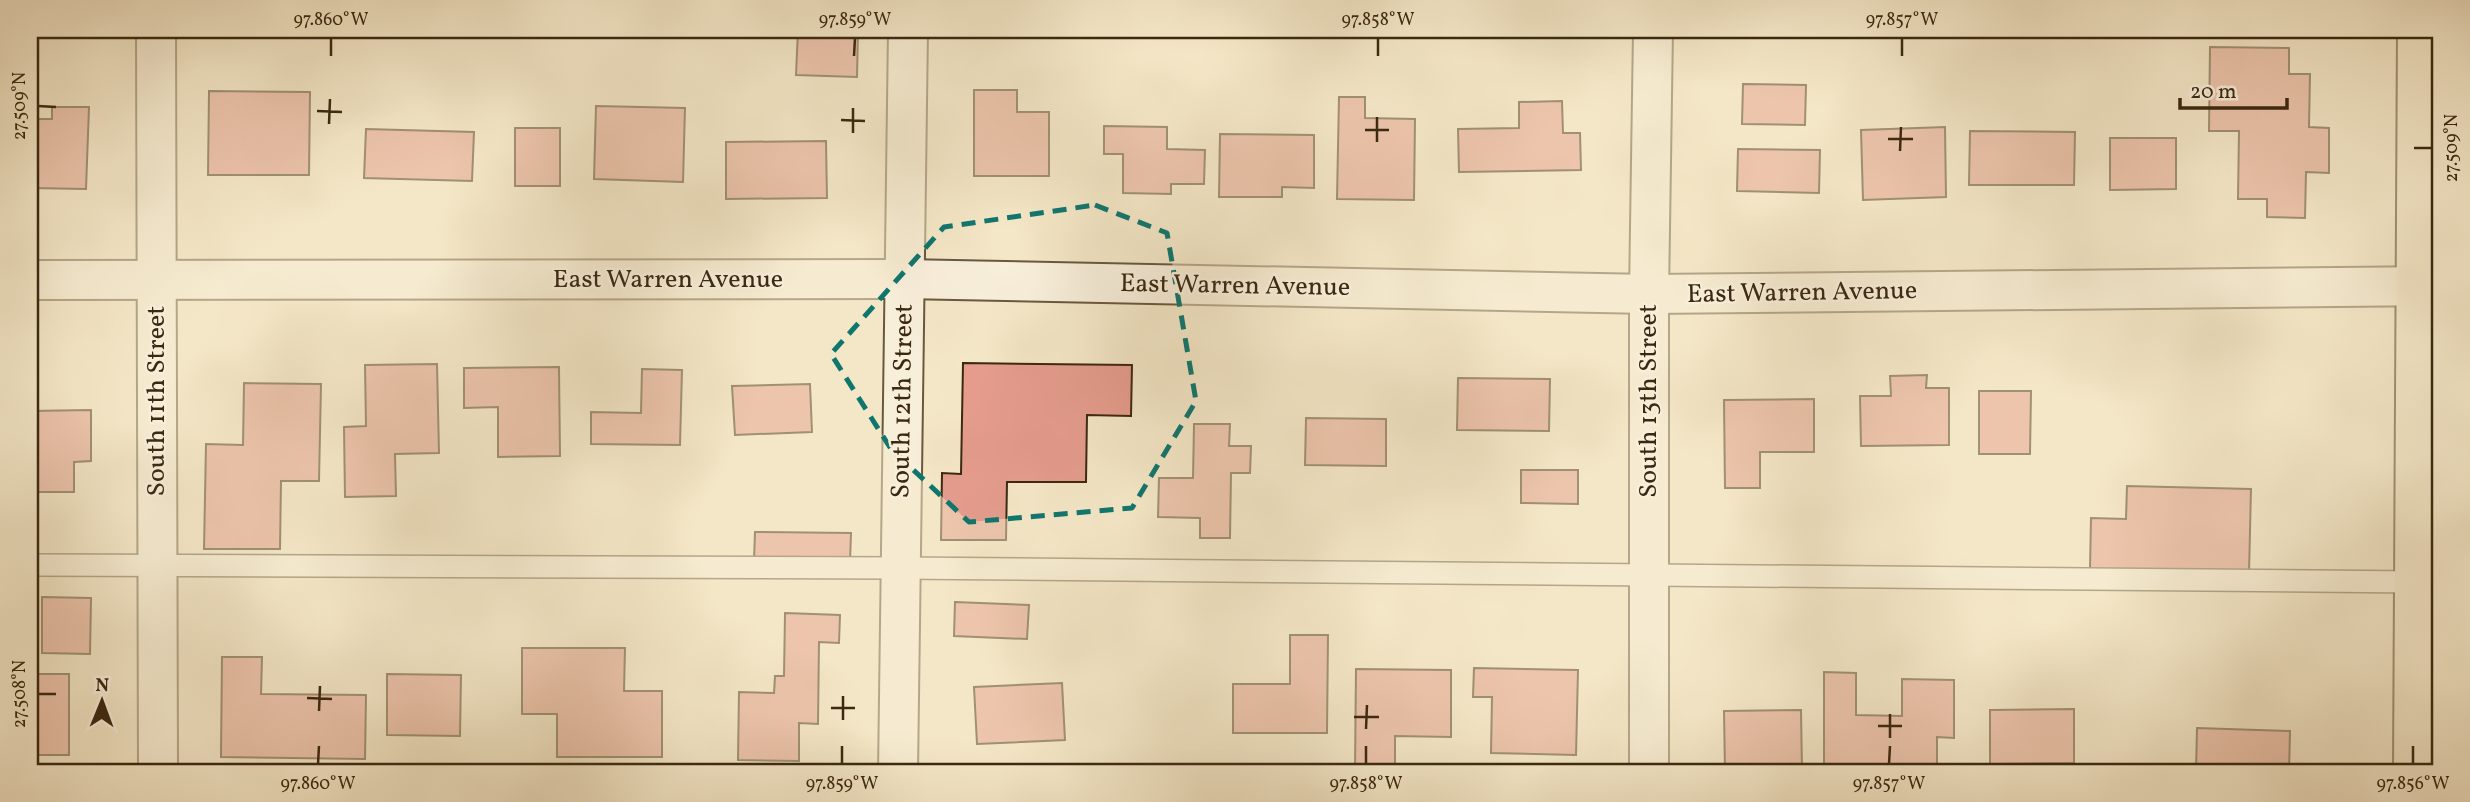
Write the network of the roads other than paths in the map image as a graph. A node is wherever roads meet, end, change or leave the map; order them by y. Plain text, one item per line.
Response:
1 (156, 30) edge
2 (908, 30) edge
3 (1653, 30) edge
4 (2417, 30) edge
5 (904, 279) junction
6 (30, 280) edge
7 (157, 280) junction
8 (2428, 286) edge
9 (1649, 294) junction
10 (30, 565) edge
11 (158, 565) junction
12 (901, 568) junction
13 (1649, 576) junction
14 (2415, 582) junction
15 (158, 772) edge
16 (898, 772) edge
17 (1649, 772) edge
18 (2413, 772) edge

1 - 7 street, South 11th Street
2 - 5 street, South 12th Street
3 - 9 street, South 13th Street
4 - 8 main road
5 - 7 street, East Warren Avenue
5 - 9 street, East Warren Avenue
5 - 12 street, South 12th Street
6 - 7 street, East Warren Avenue
7 - 11 street, South 11th Street
8 - 9 street, East Warren Avenue
8 - 14 main road
9 - 13 street, South 13th Street
10 - 11 lane
11 - 12 lane
11 - 15 street, South 11th Street
12 - 13 lane
12 - 16 street, South 12th Street
13 - 14 lane
13 - 17 street, South 13th Street
14 - 18 main road

